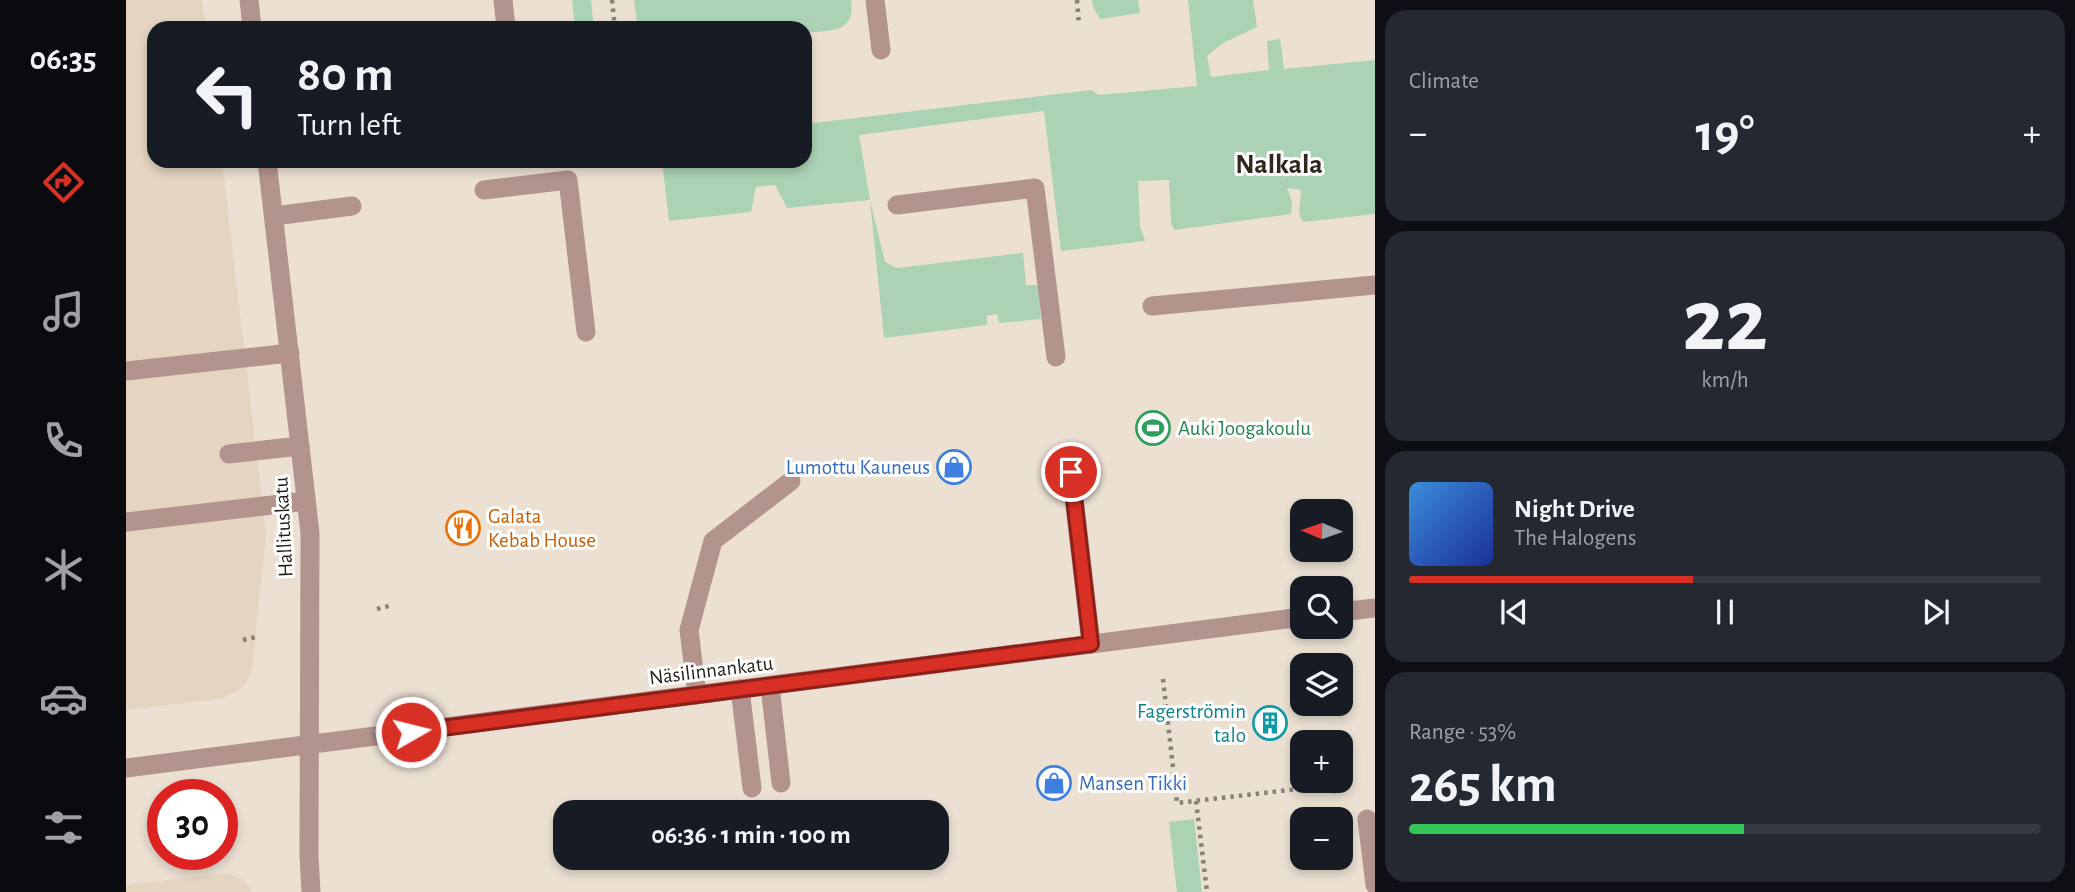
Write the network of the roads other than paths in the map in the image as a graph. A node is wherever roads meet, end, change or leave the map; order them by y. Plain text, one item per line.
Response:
1 (249, 0) edge
2 (503, 0) edge
3 (874, 0) edge
4 (251, 21) edge
5 (505, 21) edge
6 (881, 50) dead end
7 (268, 168) edge
8 (484, 190) dead end
9 (897, 205) dead end
10 (352, 206) dead end
11 (274, 216) junction
12 (1375, 285) edge
13 (1152, 306) dead end
14 (586, 332) dead end
15 (290, 353) junction
16 (1056, 357) dead end
17 (126, 371) edge
18 (300, 446) junction
19 (229, 454) dead end
20 (1071, 472) dead end
21 (791, 481) dead end
22 (306, 501) junction
23 (126, 522) edge
24 (1375, 608) edge
25 (1353, 611) edge
26 (1290, 619) edge
27 (1091, 644) junction
28 (770, 686) junction
29 (740, 689) junction
30 (697, 695) junction
31 (309, 745) junction
32 (126, 768) edge
33 (780, 783) dead end
34 (752, 788) dead end
35 (1367, 819) road end
36 (1375, 885) edge
37 (311, 892) edge

1 - 4 street
2 - 5 street
3 - 6 street
7 - 11 street, Hallituskatu
8 - 14 street
9 - 16 street
10 - 11 street
11 - 15 street, Hallituskatu
12 - 13 street
15 - 17 street
15 - 18 street, Hallituskatu
18 - 19 street
18 - 22 street, Hallituskatu
20 - 27 street
21 - 30 street
22 - 23 street
22 - 31 street, Hallituskatu
24 - 25 street
26 - 27 street, Näsilinnankatu
27 - 28 street, Näsilinnankatu
28 - 29 street, Näsilinnankatu
28 - 33 street
29 - 30 street, Näsilinnankatu
29 - 34 street
30 - 31 street, Näsilinnankatu
31 - 32 street, Näsilinnankatu
31 - 37 street, Hallituskatu
35 - 36 street

